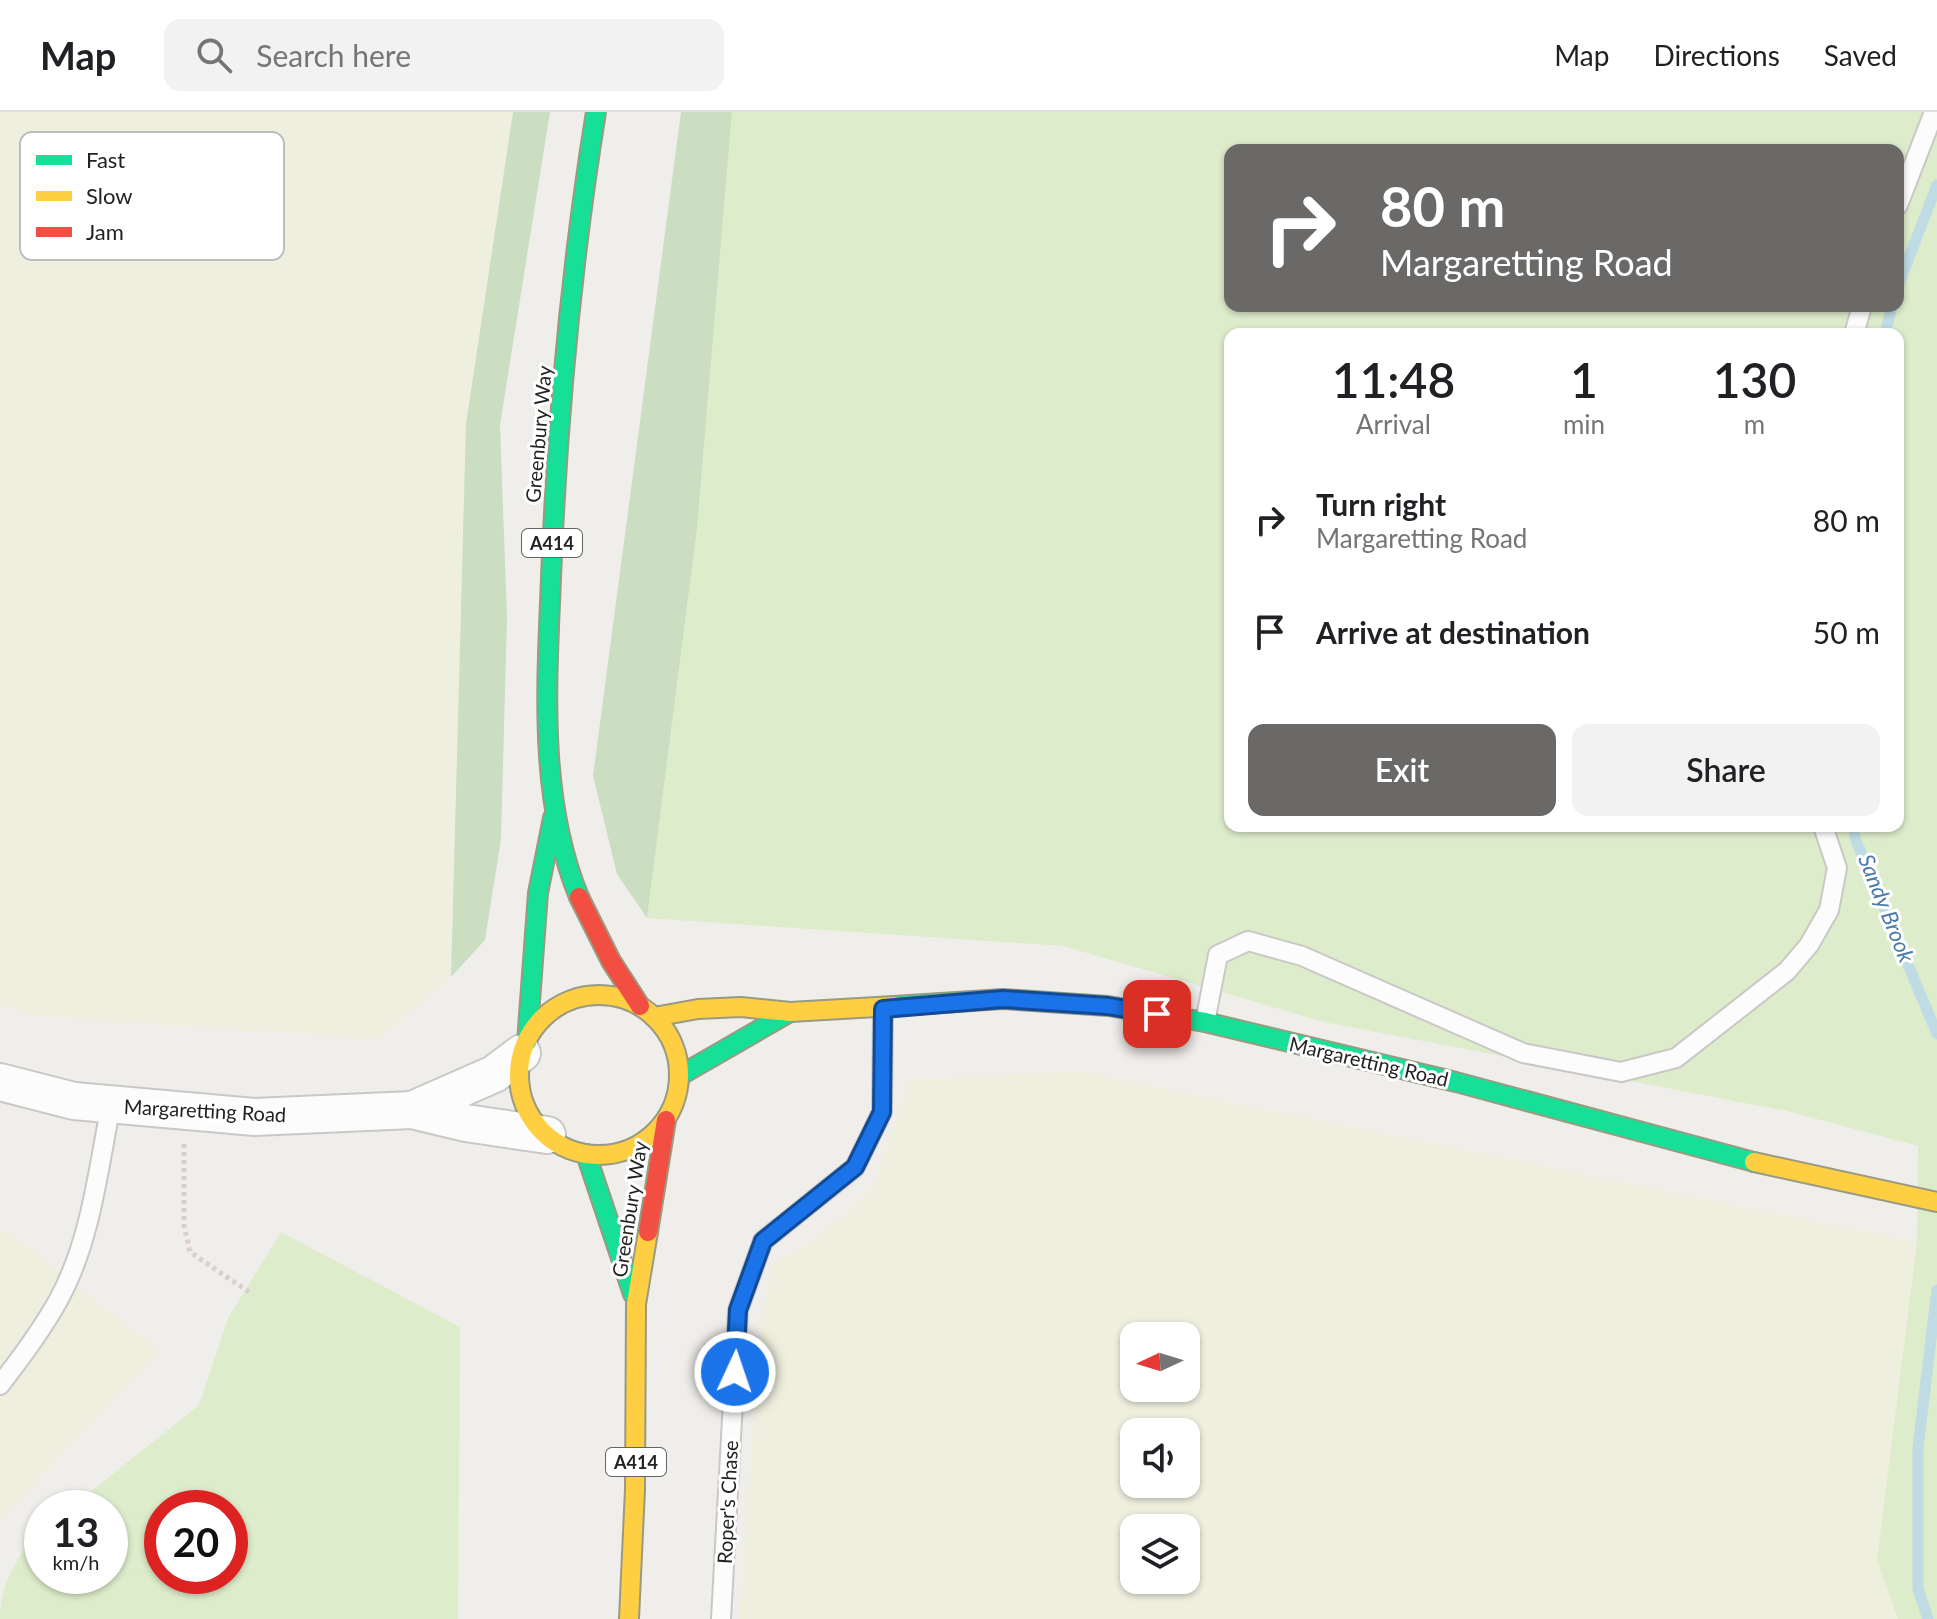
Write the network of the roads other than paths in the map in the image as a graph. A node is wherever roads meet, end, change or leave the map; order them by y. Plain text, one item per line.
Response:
1 (596, 112) edge
2 (1934, 112) edge
3 (1904, 190) edge
4 (555, 809) junction
5 (1825, 832) edge
6 (883, 1009) junction
7 (647, 1011) junction
8 (790, 1012) junction
9 (1205, 1022) junction
10 (524, 1048) junction
11 (679, 1076) junction
12 (0, 1082) edge
13 (111, 1105) junction
14 (412, 1110) junction
15 (666, 1120) junction
16 (547, 1135) junction
17 (586, 1154) junction
18 (1937, 1202) edge
19 (636, 1304) junction
20 (0, 1385) edge
21 (629, 1619) edge
22 (721, 1619) edge

1 - 4 main road, Greenbury Way / A414
2 - 3 lane
4 - 7 main road, Greenbury Way / A414
4 - 10 main road, Greenbury Way / A414
5 - 9 lane
6 - 8 main road, Margaretting Road
6 - 9 main road, Margaretting Road
6 - 22 lane, Roper's Chase
7 - 8 main road, Margaretting Road
7 - 10 main road
7 - 11 main road
8 - 11 main road, Margaretting Road
9 - 18 main road, Margaretting Road
10 - 14 street, Margaretting Road
10 - 16 main road
11 - 15 main road
12 - 13 street, Margaretting Road
13 - 14 street, Margaretting Road
13 - 20 lane
14 - 16 street, Margaretting Road
15 - 17 main road
15 - 19 main road, Greenbury Way / A414
16 - 17 main road
17 - 19 main road, Greenbury Way / A414
19 - 21 main road, Greenbury Way / A414

